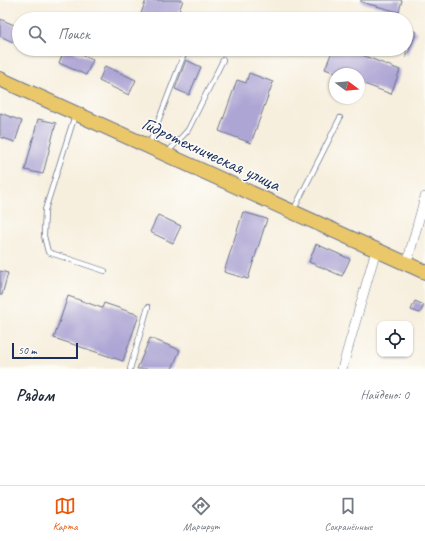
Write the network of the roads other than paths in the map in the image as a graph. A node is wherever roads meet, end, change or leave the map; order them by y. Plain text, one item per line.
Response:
1 (183, 56) edge
2 (223, 60) dead end
3 (0, 79) edge
4 (76, 114) junction
5 (340, 118) dead end
6 (148, 146) junction
7 (166, 155) junction
8 (425, 197) edge
9 (292, 212) junction
10 (421, 226) edge
11 (376, 250) junction
12 (407, 263) junction
13 (105, 272) dead end
14 (425, 272) edge
15 (148, 307) dead end
16 (130, 369) edge
17 (342, 369) edge

1 - 6 lane
2 - 7 lane
3 - 4 main road, Гидротехническая улица
4 - 6 main road, Гидротехническая улица
4 - 13 lane
5 - 9 lane
6 - 7 main road, Гидротехническая улица
7 - 9 main road, Гидротехническая улица
8 - 10 street
9 - 11 main road, Гидротехническая улица
10 - 12 street
11 - 12 main road, Гидротехническая улица
11 - 17 street
12 - 14 main road, Гидротехническая улица
15 - 16 lane

